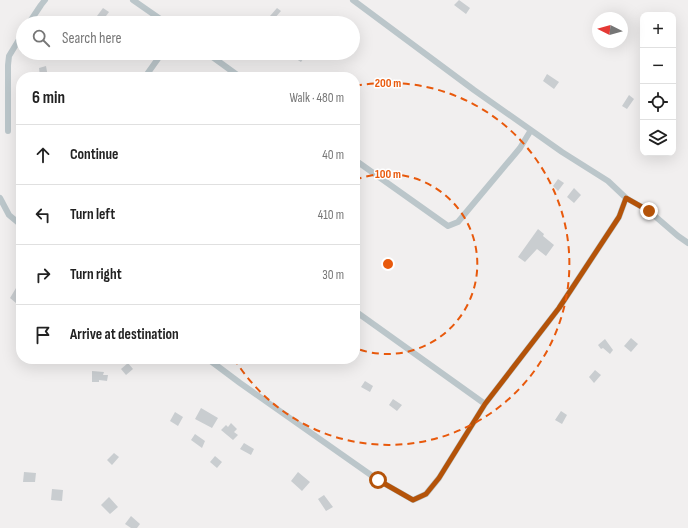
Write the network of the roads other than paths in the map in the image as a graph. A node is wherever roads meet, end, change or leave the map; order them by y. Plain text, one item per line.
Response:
1 (133, 0) edge
2 (353, 0) edge
3 (41, 2) edge
4 (33, 16) edge
5 (156, 16) edge
6 (16, 44) edge
7 (157, 60) edge
8 (217, 60) edge
9 (149, 72) edge
10 (233, 72) edge
11 (531, 130) junction
12 (8, 131) dead end
13 (360, 164) edge
14 (0, 198) edge
15 (626, 198) junction
16 (16, 221) edge
17 (688, 243) edge
18 (360, 315) edge
19 (215, 364) edge
20 (485, 404) junction

1 - 5 street
2 - 11 street
3 - 4 street
6 - 12 street
7 - 9 street
8 - 10 street
11 - 13 street
11 - 15 street
14 - 16 street
15 - 17 street
15 - 20 street
18 - 20 street
19 - 20 street

